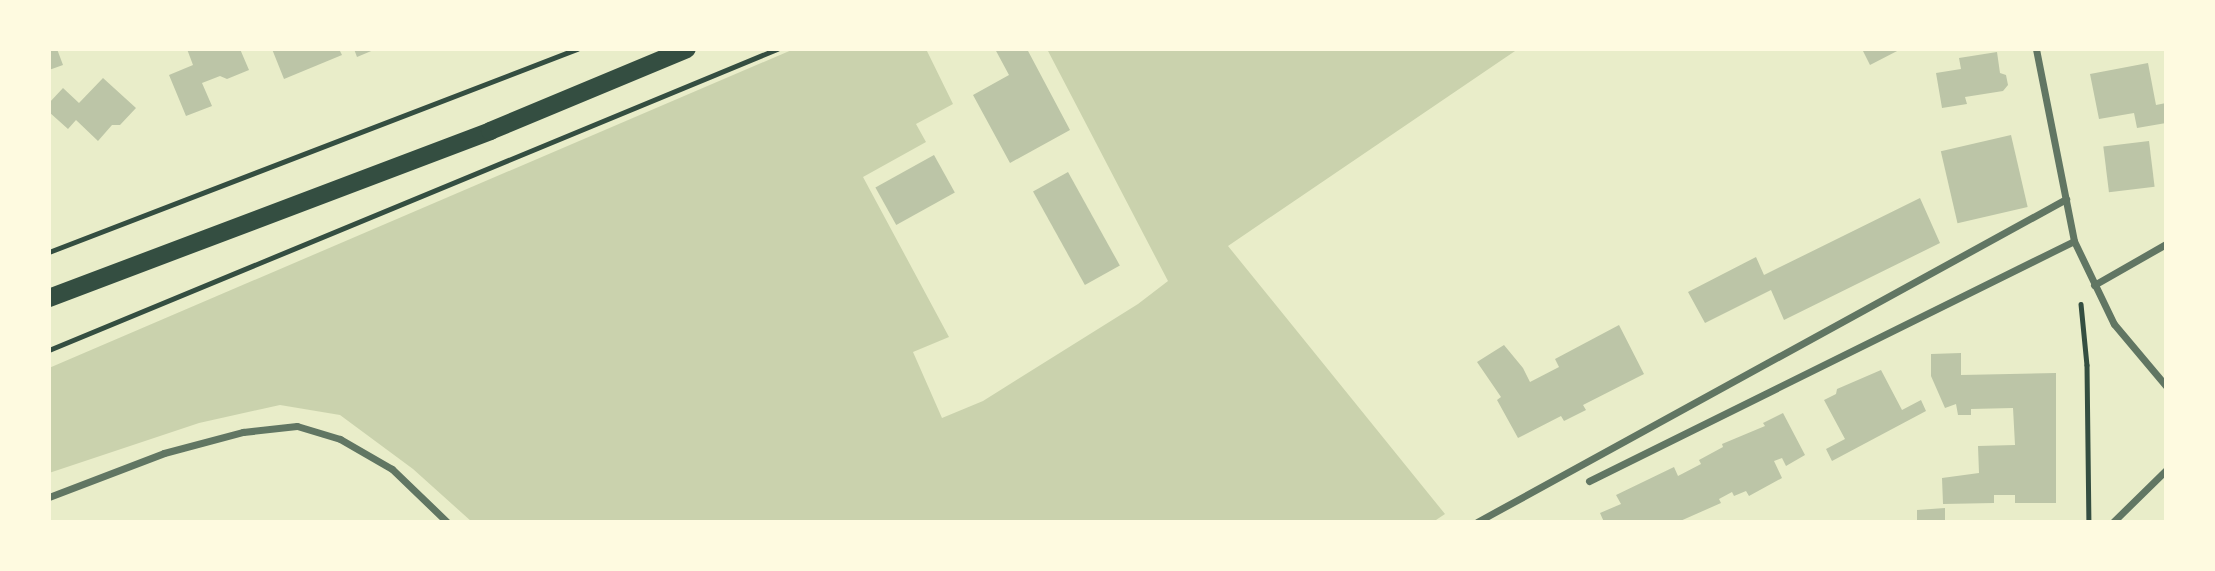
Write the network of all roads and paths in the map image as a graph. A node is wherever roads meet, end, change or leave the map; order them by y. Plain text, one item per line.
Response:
1 (577, 49) edge
2 (687, 49) edge
3 (777, 49) edge
4 (2036, 49) edge
5 (2066, 200) junction
6 (2074, 241) junction
7 (2166, 244) edge
8 (49, 252) edge
9 (2094, 285) junction
10 (49, 298) edge
11 (2080, 301) dead end
12 (49, 350) edge
13 (2166, 386) edge
14 (2166, 470) edge
15 (1589, 481) dead end
16 (49, 497) edge
17 (447, 522) edge
18 (1477, 522) edge
19 (2089, 522) edge
20 (2113, 522) edge

1 - 8 path
2 - 10 main road
3 - 12 path
4 - 5 street
5 - 6 street
5 - 18 street
6 - 9 street
6 - 15 street
7 - 9 street
9 - 13 street
11 - 19 path
14 - 20 street
16 - 17 street

